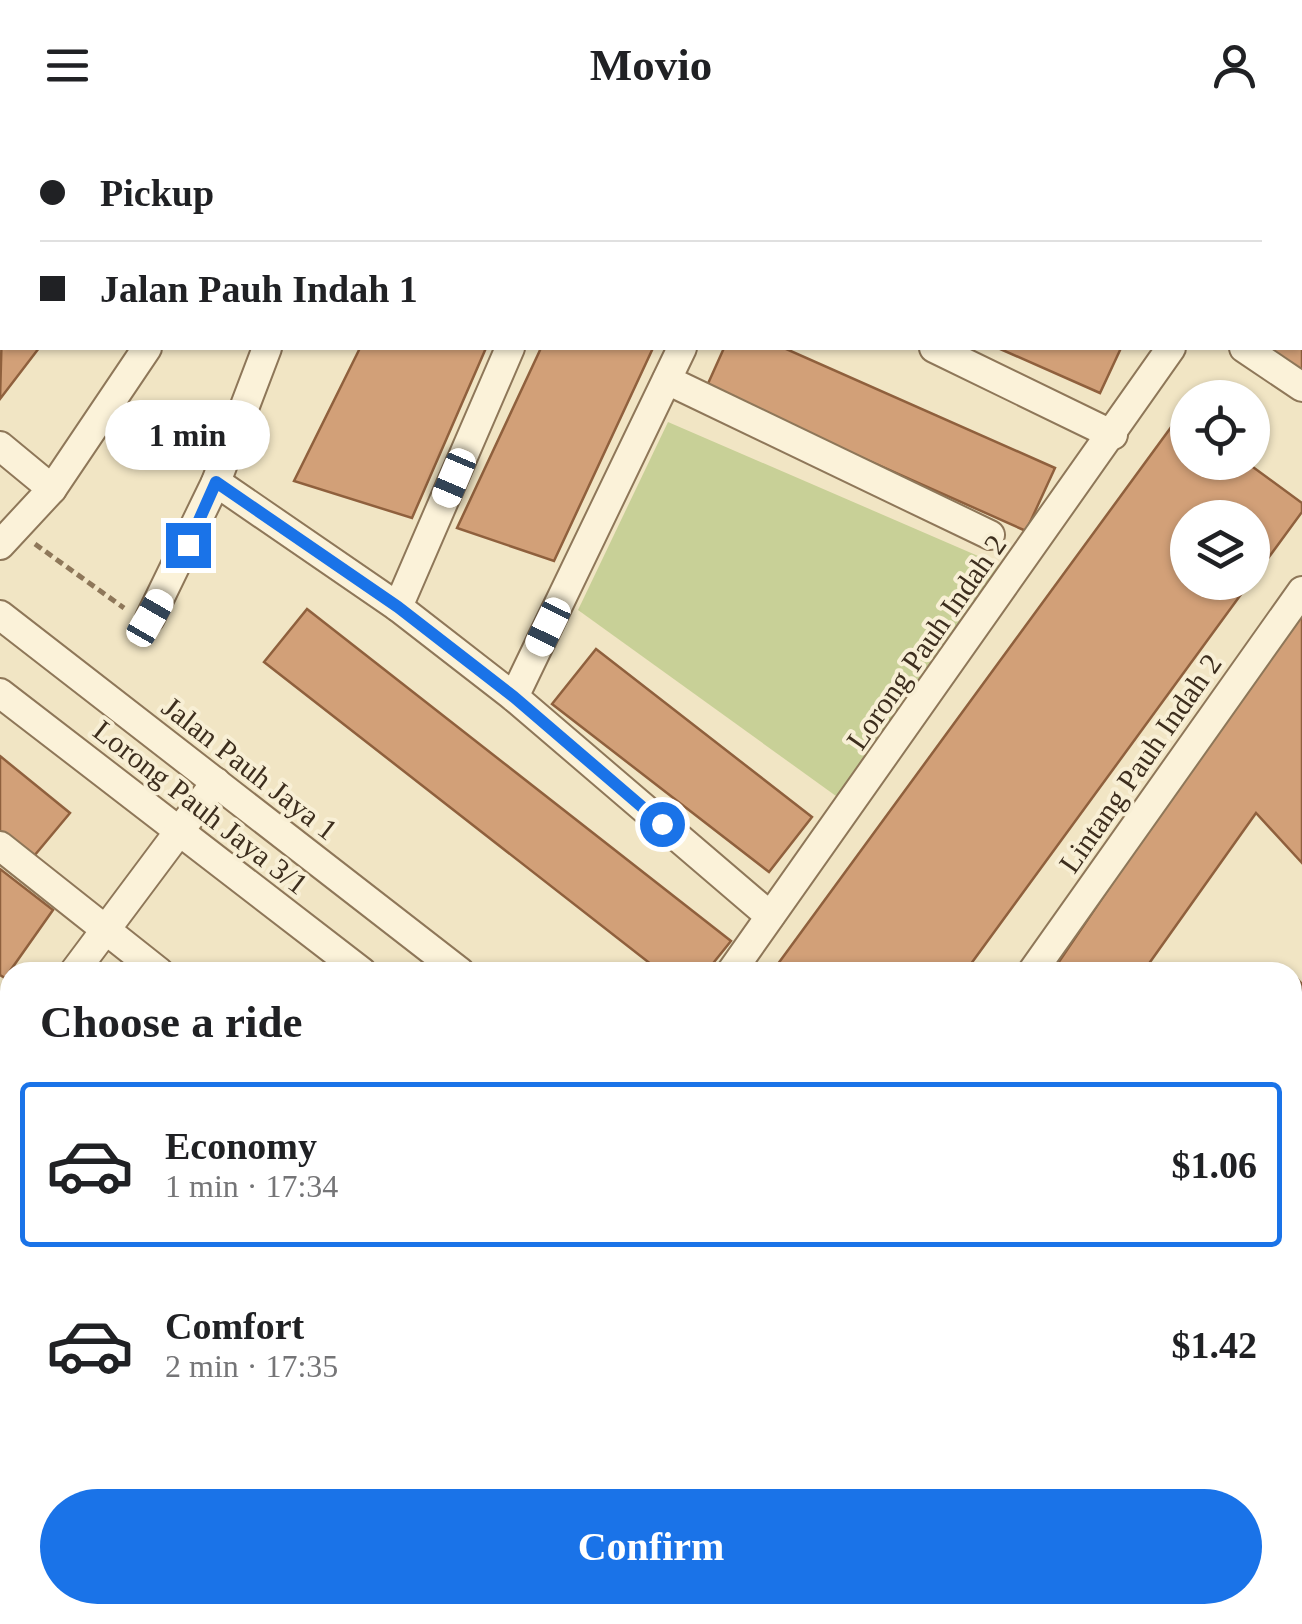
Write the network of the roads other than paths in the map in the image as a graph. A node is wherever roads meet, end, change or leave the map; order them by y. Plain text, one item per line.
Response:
1 (146, 350) edge
2 (265, 350) edge
3 (509, 350) edge
4 (681, 350) edge
5 (938, 350) edge
6 (1171, 350) edge
7 (1247, 350) edge
8 (668, 380) junction
9 (1302, 387) edge
10 (1113, 434) junction
11 (0, 446) edge
12 (216, 482) junction
13 (52, 489) junction
14 (990, 535) dead end
15 (7, 537) edge
16 (1302, 590) edge
17 (398, 607) junction
18 (0, 615) edge
19 (150, 618) road end
20 (0, 693) edge
21 (514, 697) junction
22 (216, 782) junction
23 (179, 831) junction
24 (0, 846) edge
25 (770, 916) junction
26 (106, 930) junction
27 (82, 962) edge
28 (146, 962) edge
29 (349, 962) edge
30 (447, 962) edge
31 (737, 962) edge
32 (1039, 962) edge

1 - 13 street
2 - 12 street
3 - 17 street
4 - 8 street
5 - 10 street
6 - 10 street, Lorong Pauh Indah 2
7 - 9 street
8 - 14 street
8 - 21 street
10 - 25 street, Lorong Pauh Indah 2
11 - 13 street
12 - 17 street
12 - 19 street
13 - 15 street
16 - 32 street, Lintang Pauh Indah 2
17 - 21 street
18 - 22 street, Jalan Pauh Jaya 1
20 - 23 street, Lorong Pauh Jaya 3/1
21 - 25 street
22 - 23 street
22 - 30 street, Jalan Pauh Jaya 1
23 - 26 street
23 - 29 street, Lorong Pauh Jaya 3/1
24 - 26 street
25 - 31 street, Lorong Pauh Indah 2
26 - 27 street
26 - 28 street

